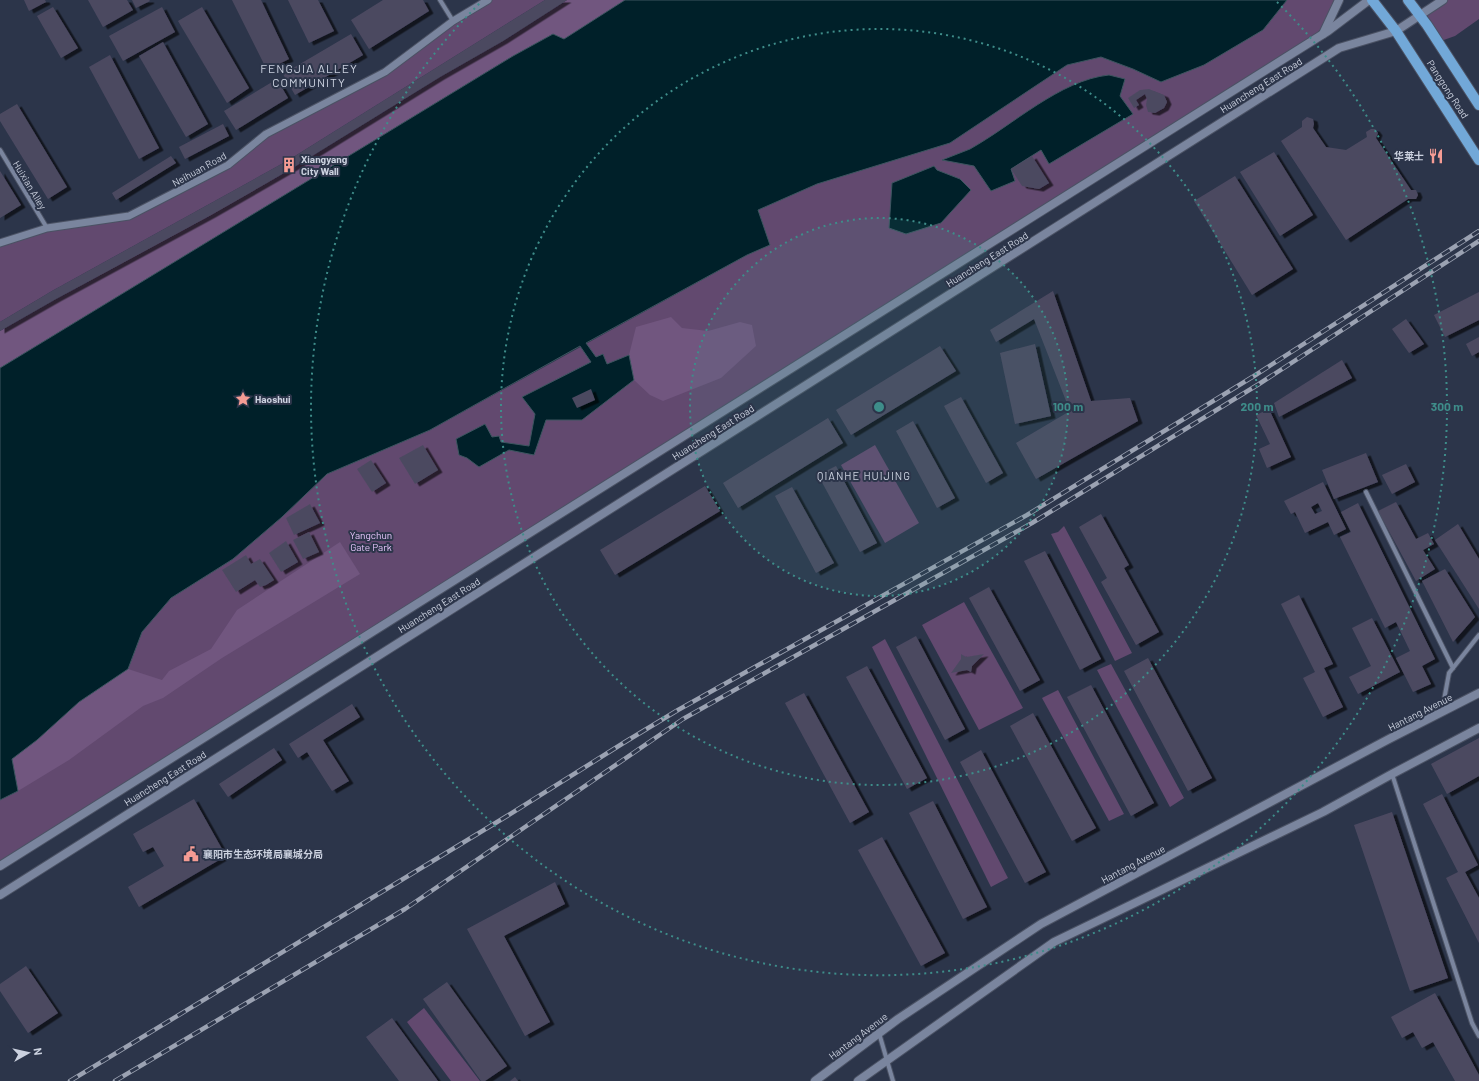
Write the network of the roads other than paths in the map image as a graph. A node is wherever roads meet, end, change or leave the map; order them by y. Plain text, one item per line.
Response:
1 (440, 0) edge
2 (488, 0) edge
3 (1339, 0) edge
4 (1371, 0) edge
5 (1408, 0) edge
6 (1443, 0) edge
7 (1419, 15) junction
8 (453, 21) junction
9 (1396, 31) junction
10 (1323, 35) junction
11 (1479, 105) edge
12 (0, 150) edge
13 (1479, 160) edge
14 (47, 228) junction
15 (0, 243) edge
16 (1366, 492) dead end
17 (1479, 635) edge
18 (1453, 668) junction
19 (1479, 693) edge
20 (1442, 712) junction
21 (1479, 728) edge
22 (1392, 774) junction
23 (0, 866) edge
24 (0, 895) edge
25 (879, 1032) junction
26 (1479, 1036) edge
27 (887, 1059) junction
28 (815, 1081) edge
29 (858, 1081) edge
30 (893, 1081) edge

1 - 8 street
2 - 8 street, Neihuan Road
3 - 10 main road
4 - 9 main road, Panggong Road
4 - 10 main road, Huancheng East Road
5 - 7 main road, Panggong Road
6 - 7 main road, Huancheng East Road
7 - 9 main road, Huancheng East Road
7 - 11 main road, Panggong Road
8 - 14 street, Neihuan Road
9 - 13 main road, Panggong Road
9 - 24 main road, Huancheng East Road
10 - 23 main road, Huancheng East Road
12 - 14 street, Huixian Alley
14 - 15 street, Neihuan Road
16 - 18 street
17 - 18 street
18 - 20 street
19 - 20 main road, Hantang Avenue
20 - 25 main road, Hantang Avenue
21 - 22 main road
22 - 26 street
22 - 27 main road
25 - 27 street
25 - 28 main road, Hantang Avenue
27 - 29 main road
27 - 30 street

